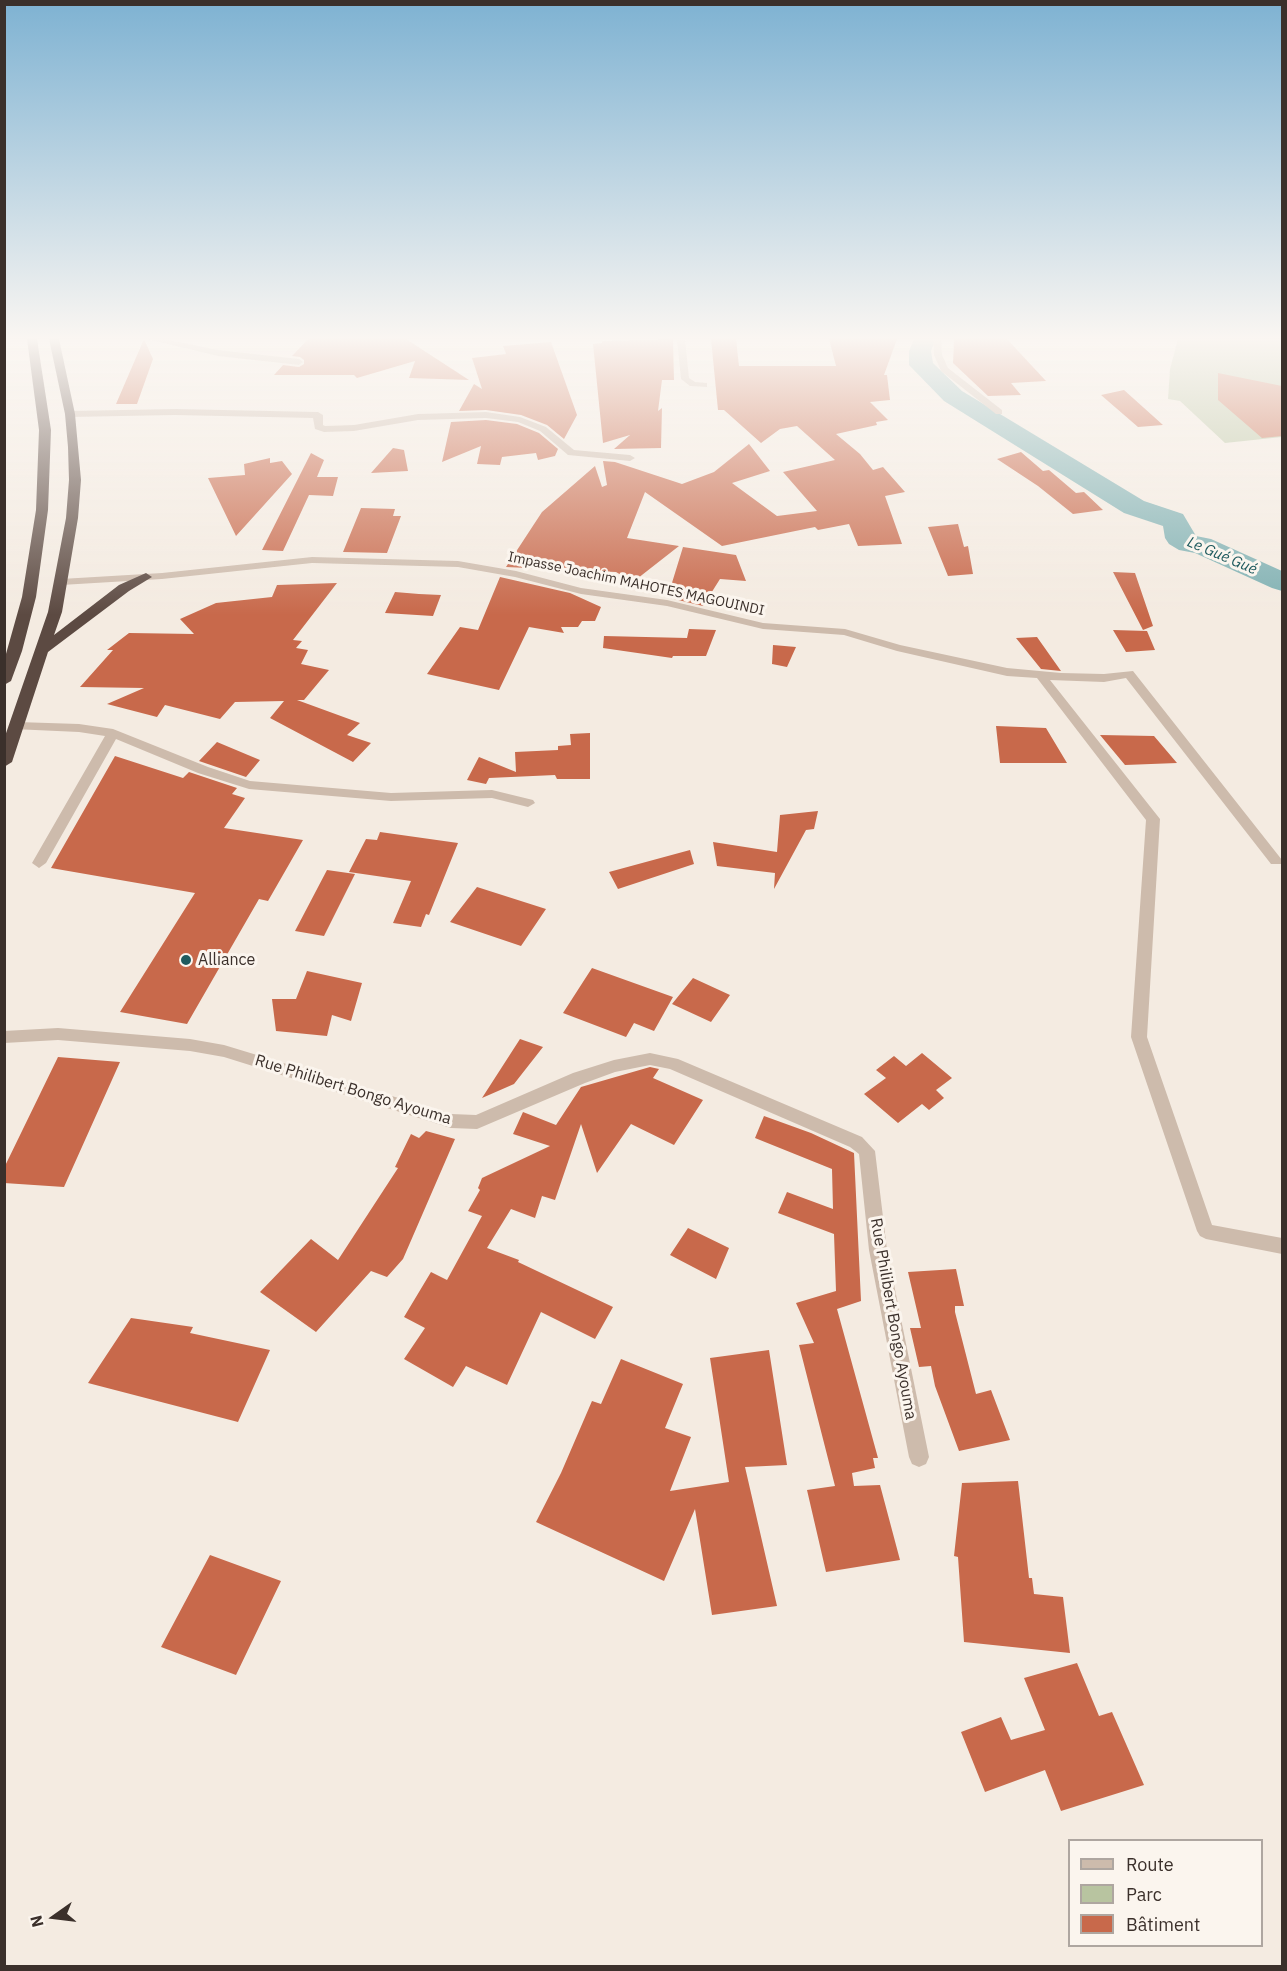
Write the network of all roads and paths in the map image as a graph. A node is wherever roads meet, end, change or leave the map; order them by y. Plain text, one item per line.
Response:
1 (45, 431) edge
2 (72, 431) edge
3 (545, 431) edge
4 (630, 458) dead end
5 (146, 577) junction
6 (61, 582) junction
7 (44, 649) junction
8 (10, 654) edge
9 (1041, 676) junction
10 (4, 681) edge
11 (17, 726) junction
12 (113, 733) junction
13 (4, 762) edge
14 (528, 803) dead end
15 (1276, 861) dead end
16 (39, 863) dead end
17 (4, 1037) edge
18 (1282, 1246) edge
19 (919, 1456) dead end

1 - 8 highway
2 - 6 highway
3 - 4 street
5 - 6 street, Impasse Joachim MAHOTES MAGOUINDI
5 - 7 highway
5 - 9 street, Impasse Joachim MAHOTES MAGOUINDI
6 - 7 highway
7 - 11 highway
8 - 10 highway
9 - 15 street, Impasse Joachim MAHOTES MAGOUINDI
9 - 18 street
11 - 12 street
11 - 13 highway
12 - 14 street
12 - 16 street
17 - 19 street, Rue Philibert Bongo Ayouma

